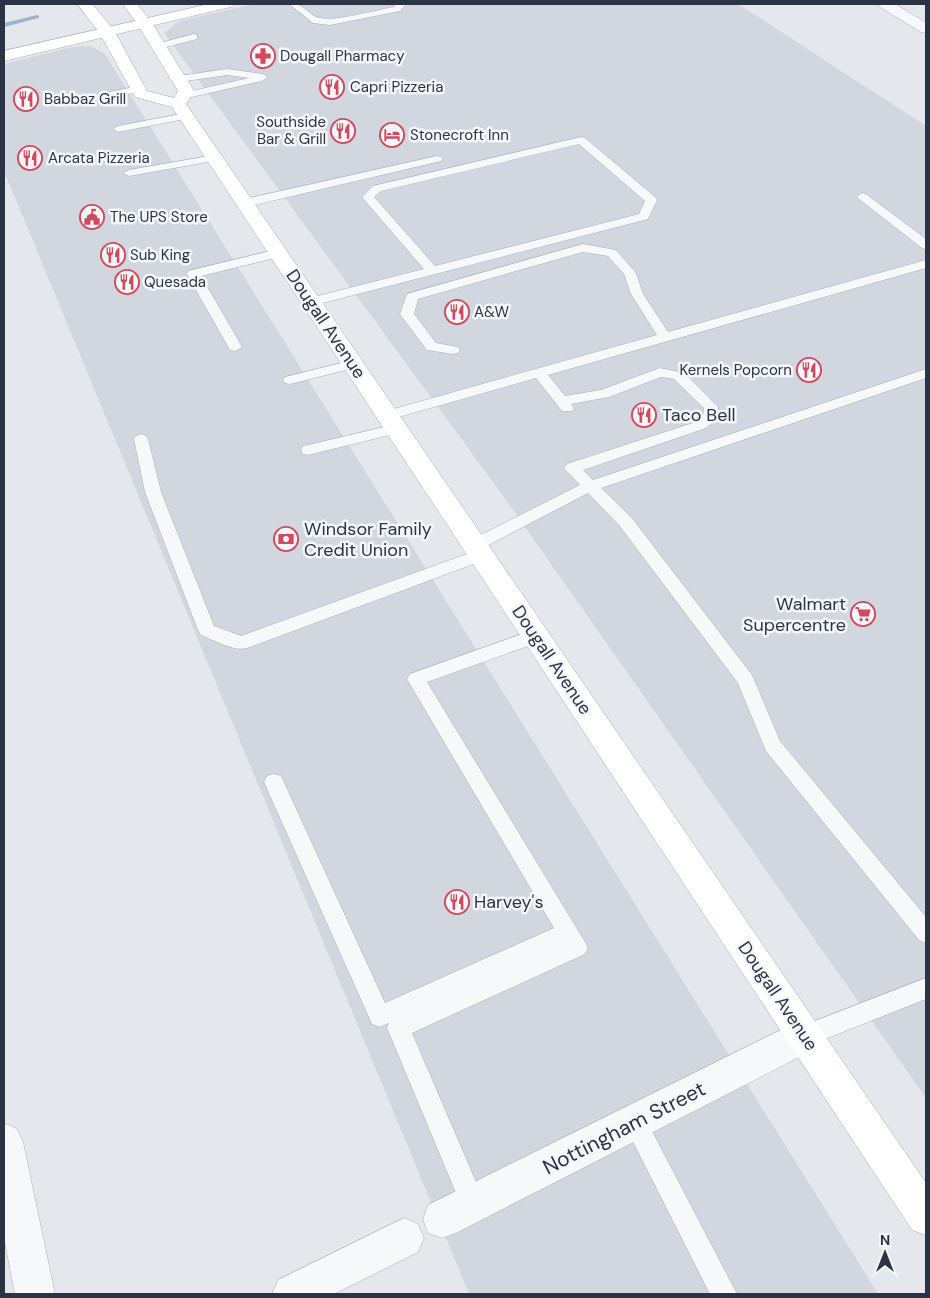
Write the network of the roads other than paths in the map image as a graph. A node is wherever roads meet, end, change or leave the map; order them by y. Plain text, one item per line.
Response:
1 (84, 4) edge
2 (130, 4) edge
3 (226, 4) edge
4 (294, 4) edge
5 (401, 4) edge
6 (886, 4) edge
7 (145, 23) junction
8 (926, 29) edge
9 (106, 30) junction
10 (194, 37) dead end
11 (159, 46) junction
12 (4, 56) edge
13 (179, 79) junction
14 (139, 89) junction
15 (70, 102) dead end
16 (182, 105) junction
17 (118, 129) dead end
18 (215, 158) junction
19 (437, 159) dead end
20 (129, 174) dead end
21 (863, 197) dead end
22 (244, 203) junction
23 (926, 245) edge
24 (279, 254) junction
25 (926, 264) edge
26 (433, 270) junction
27 (311, 302) junction
28 (666, 337) junction
29 (235, 347) dead end
30 (453, 350) dead end
31 (353, 364) junction
32 (538, 373) junction
33 (926, 373) edge
34 (290, 380) dead end
35 (392, 422) junction
36 (141, 439) dead end
37 (308, 450) dead end
38 (590, 486) junction
39 (478, 550) junction
40 (536, 636) junction
41 (274, 782) dead end
42 (568, 932) junction
43 (926, 933) edge
44 (926, 989) edge
45 (804, 1036) junction
46 (635, 1122) junction
47 (4, 1142) edge
48 (458, 1211) joint
49 (926, 1216) edge
50 (404, 1238) dead end
51 (35, 1294) edge
52 (292, 1294) edge
53 (724, 1294) edge

1 - 9 main road
2 - 7 main road, Dougall Avenue
3 - 7 main road
4 - 5 lane
6 - 8 street
7 - 9 main road
7 - 11 main road, Dougall Avenue
9 - 12 main road
9 - 14 main road
10 - 11 lane
11 - 13 main road, Dougall Avenue
13 - 16 main road, Dougall Avenue
13 - 16 lane
14 - 15 lane
14 - 16 main road
16 - 17 lane
16 - 18 main road, Dougall Avenue
18 - 20 lane
18 - 22 main road, Dougall Avenue
19 - 22 lane
21 - 23 lane
22 - 24 main road, Dougall Avenue
24 - 27 main road, Dougall Avenue
24 - 29 lane
25 - 28 lane
26 - 26 lane
26 - 27 lane
27 - 31 main road, Dougall Avenue
28 - 30 lane
28 - 32 lane
31 - 34 lane
31 - 35 main road, Dougall Avenue
32 - 35 lane
32 - 38 lane
33 - 38 lane
35 - 37 lane
35 - 39 main road, Dougall Avenue
36 - 39 lane
38 - 39 lane
38 - 43 lane
39 - 40 main road, Dougall Avenue
40 - 42 lane
40 - 45 main road, Dougall Avenue
41 - 42 lane
42 - 48 lane
44 - 45 lane
45 - 46 street, Nottingham Street
45 - 49 main road, Dougall Avenue
46 - 48 street, Nottingham Street
46 - 53 lane
47 - 51 street
50 - 52 street

